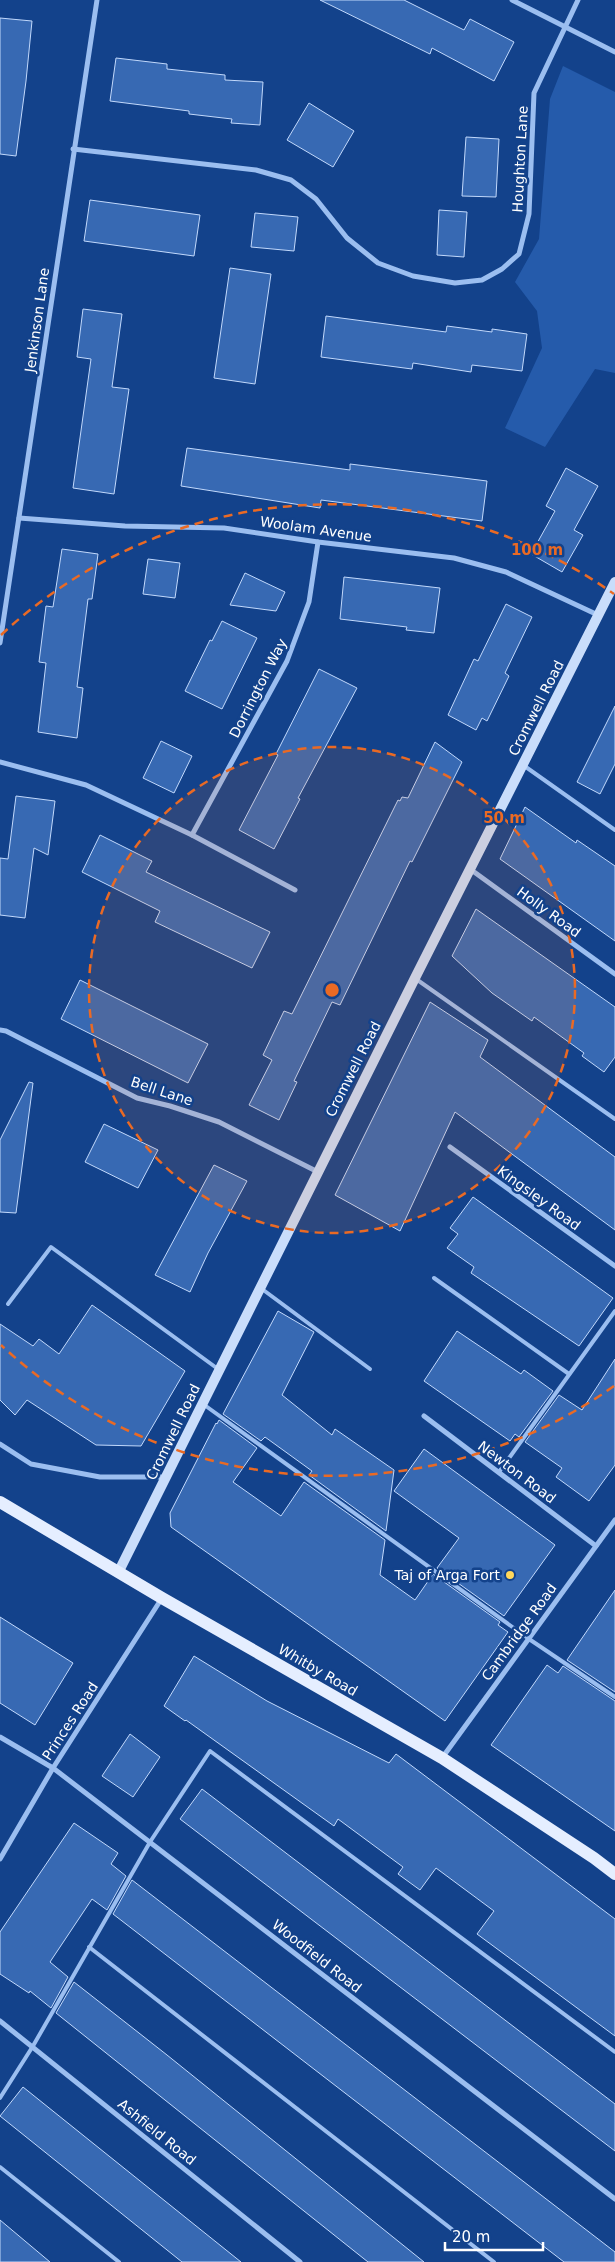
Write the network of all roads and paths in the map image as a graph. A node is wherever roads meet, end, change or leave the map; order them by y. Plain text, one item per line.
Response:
1 (97, 0) edge
2 (512, 0) edge
3 (578, 0) edge
4 (565, 27) junction
5 (615, 52) edge
6 (73, 149) junction
7 (19, 518) junction
8 (318, 542) junction
9 (615, 582) edge
10 (598, 615) junction
11 (0, 643) edge
12 (0, 762) edge
13 (523, 765) junction
14 (615, 830) edge
15 (192, 835) junction
16 (470, 869) junction
17 (295, 890) dead end
18 (615, 974) edge
19 (415, 978) junction
20 (0, 1030) edge
21 (615, 1119) edge
22 (450, 1148) dead end
23 (318, 1172) junction
24 (615, 1266) edge
25 (434, 1278) dead end
26 (260, 1287) junction
27 (8, 1304) dead end
28 (615, 1311) edge
29 (370, 1369) dead end
30 (220, 1370) junction
31 (569, 1374) junction
32 (203, 1404) junction
33 (424, 1416) dead end
34 (0, 1444) edge
35 (499, 1472) junction
36 (167, 1477) junction
37 (0, 1502) edge
38 (615, 1520) edge
39 (596, 1546) junction
40 (119, 1571) junction
41 (162, 1598) junction
42 (529, 1639) junction
43 (615, 1696) edge
44 (0, 1737) edge
45 (442, 1758) junction
46 (53, 1768) junction
47 (150, 1842) junction
48 (0, 1859) edge
49 (615, 1874) edge
50 (89, 1947) junction
51 (0, 2020) edge
52 (33, 2046) junction
53 (615, 2052) edge
54 (0, 2098) edge
55 (0, 2167) edge
56 (615, 2199) edge
57 (119, 2262) edge
58 (300, 2262) edge
59 (494, 2262) edge

1 - 6 street, Jenkinson Lane
2 - 4 street
3 - 4 street, Houghton Lane
4 - 5 street
4 - 6 street, Houghton Lane
6 - 7 street, Jenkinson Lane
7 - 8 street, Woolam Avenue
7 - 11 street, Jenkinson Lane
8 - 10 street, Woolam Avenue
8 - 15 street, Dorrington Way
9 - 10 street, Cromwell Road
10 - 13 street, Cromwell Road
12 - 15 street
13 - 14 lane
13 - 16 street, Cromwell Road
15 - 17 street
16 - 18 street, Holly Road
16 - 19 street, Cromwell Road
19 - 21 lane
19 - 23 street, Cromwell Road
20 - 23 street, Bell Lane
22 - 24 street, Kingsley Road
23 - 26 street, Cromwell Road
25 - 31 lane
26 - 29 lane
26 - 30 street, Cromwell Road
27 - 30 lane
28 - 31 lane
30 - 32 street, Cromwell Road
31 - 35 lane
32 - 36 street, Cromwell Road
32 - 42 lane
33 - 35 street, Newton Road
34 - 36 street
35 - 39 street, Newton Road
36 - 40 street, Cromwell Road
37 - 40 main road, Whitby Road
38 - 39 street, Cambridge Road
39 - 42 street, Cambridge Road
40 - 41 main road, Whitby Road
41 - 45 main road, Whitby Road
41 - 46 street, Princes Road
42 - 43 lane
42 - 45 street, Cambridge Road
44 - 46 street, Woodfield Road
45 - 49 main road, Whitby Road
46 - 47 street, Woodfield Road
46 - 48 street, Princes Road
47 - 50 lane
47 - 53 lane
47 - 56 street, Woodfield Road
50 - 52 lane
50 - 59 lane
51 - 52 street, Ashfield Road
52 - 54 lane
52 - 58 street, Ashfield Road
55 - 57 lane

